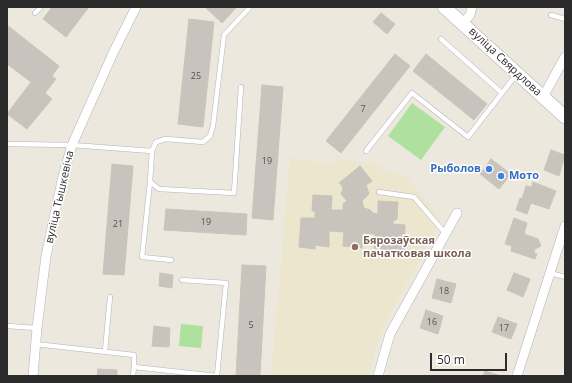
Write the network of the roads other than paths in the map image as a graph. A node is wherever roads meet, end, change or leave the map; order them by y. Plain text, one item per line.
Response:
1 (41, 7) edge
2 (136, 7) edge
3 (250, 7) edge
4 (444, 7) edge
5 (472, 7) edge
6 (35, 13) dead end
7 (551, 15) dead end
8 (565, 19) edge
9 (463, 23) junction
10 (441, 39) dead end
11 (565, 57) edge
12 (517, 73) junction
13 (241, 87) dead end
14 (502, 93) junction
15 (543, 97) junction
16 (565, 117) edge
17 (7, 144) edge
18 (72, 145) junction
19 (152, 151) junction
20 (366, 151) dead end
21 (150, 182) junction
22 (379, 192) dead end
23 (457, 213) dead end
24 (565, 226) edge
25 (445, 233) junction
26 (171, 260) dead end
27 (550, 272) junction
28 (565, 277) edge
29 (182, 280) dead end
30 (110, 297) dead end
31 (7, 326) edge
32 (37, 328) junction
33 (35, 344) junction
34 (105, 351) junction
35 (134, 367) junction
36 (33, 376) edge
37 (133, 376) edge
38 (378, 376) edge
39 (517, 376) edge

1 - 6 lane
2 - 18 street, вуліца Тышкевіча
3 - 19 lane
4 - 9 street, вуліца Свярдлова
5 - 9 street
7 - 8 lane
9 - 12 street, вуліца Свярдлова
10 - 14 lane
11 - 15 street
12 - 14 lane
12 - 15 street, вуліца Свярдлова
13 - 21 lane
14 - 20 lane
15 - 16 street, вуліца Свярдлова
17 - 18 lane
18 - 19 lane
18 - 32 street, вуліца Тышкевіча
19 - 21 lane
21 - 26 lane
22 - 25 lane
23 - 25 street
24 - 27 street
25 - 38 street
27 - 28 lane
27 - 39 street
29 - 35 lane
30 - 34 lane
31 - 32 lane
32 - 33 street, вуліца Тышкевіча
33 - 34 lane
33 - 36 street, вуліца Тышкевіча
34 - 35 lane
35 - 37 lane

